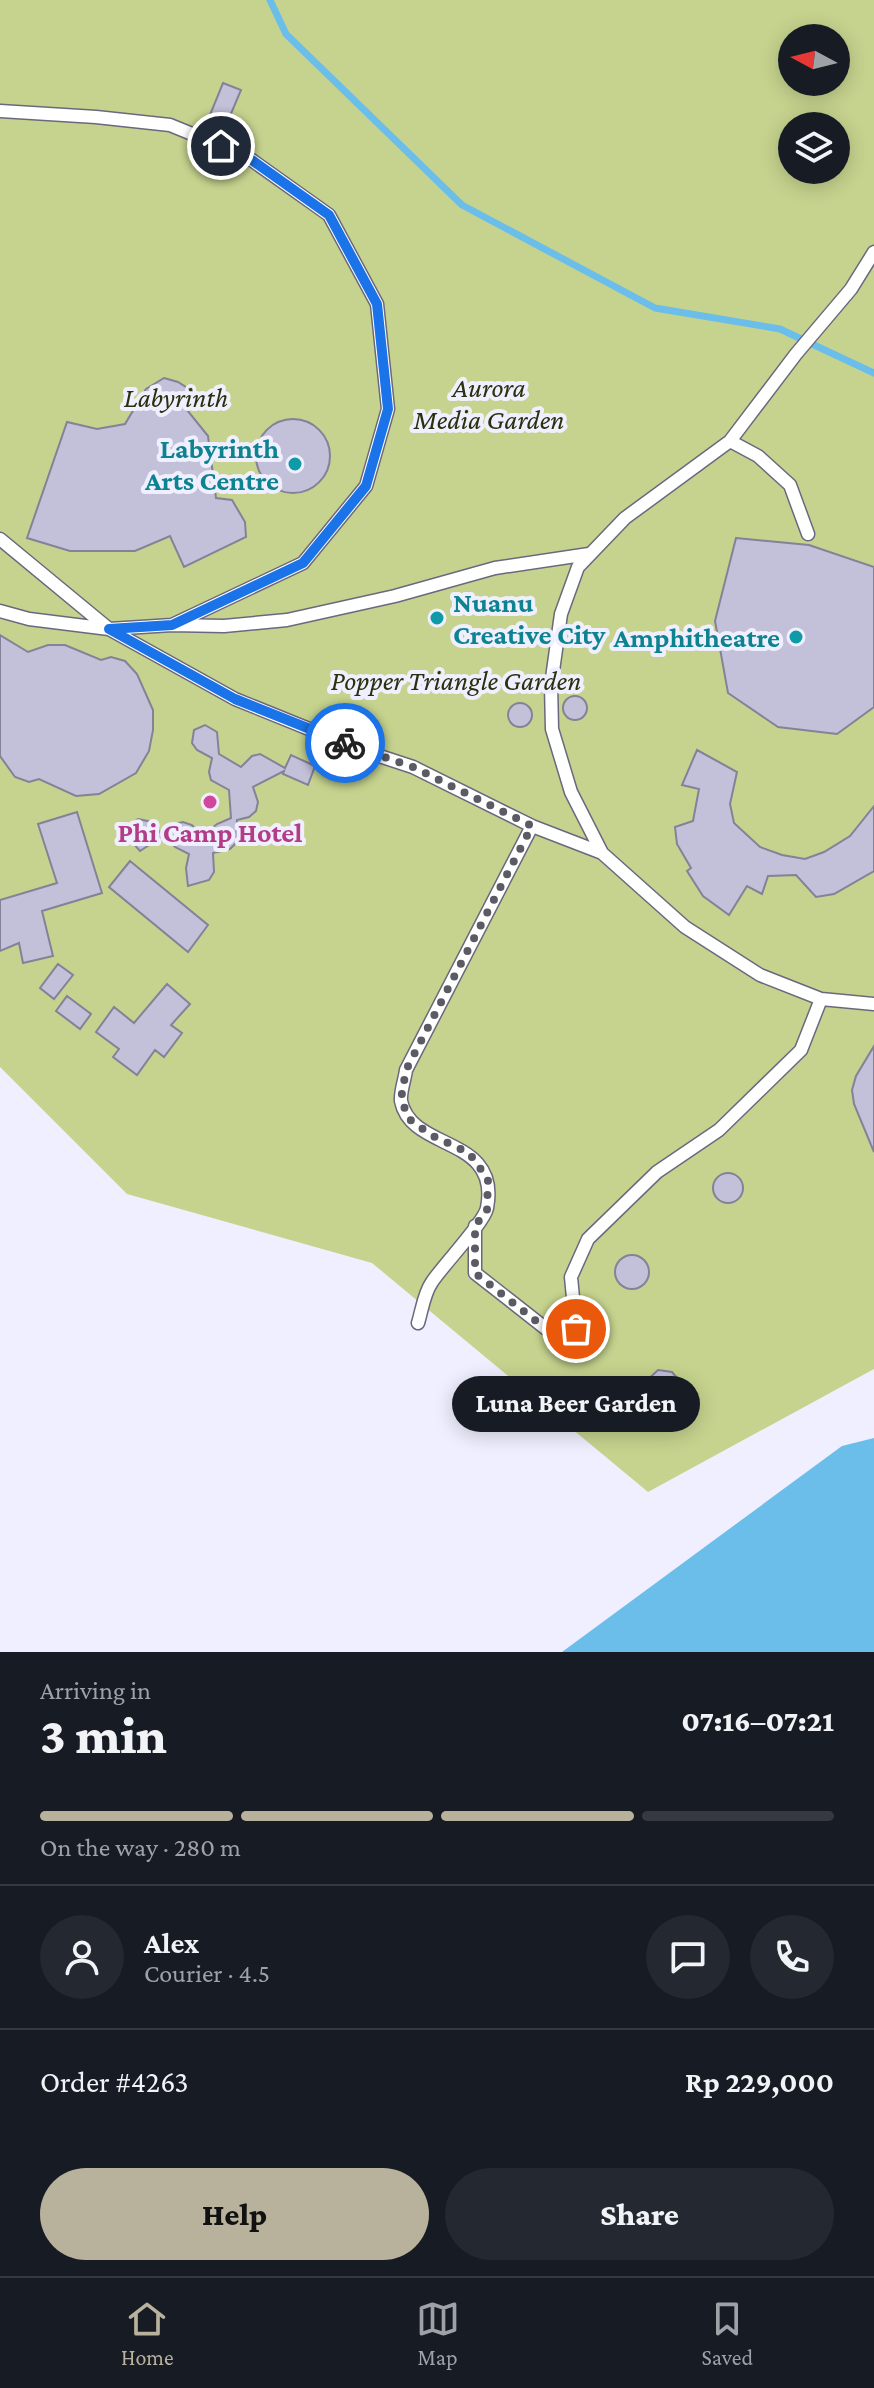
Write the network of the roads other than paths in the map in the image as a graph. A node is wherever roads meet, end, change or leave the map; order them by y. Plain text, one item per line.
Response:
1 (0, 111) edge
2 (874, 252) edge
3 (730, 441) junction
4 (808, 534) dead end
5 (0, 539) edge
6 (589, 554) junction
7 (0, 611) edge
8 (172, 625) junction
9 (109, 629) junction
10 (532, 826) junction
11 (602, 853) junction
12 (821, 999) junction
13 (874, 1004) edge
14 (475, 1226) junction
15 (418, 1323) dead end

1 - 8 lane
2 - 3 lane
3 - 4 lane
3 - 6 lane
5 - 9 lane
6 - 8 lane
6 - 11 lane
7 - 9 lane
8 - 9 lane
9 - 10 lane
10 - 11 lane
10 - 14 lane
11 - 12 lane
12 - 13 lane
12 - 14 lane
14 - 15 lane

